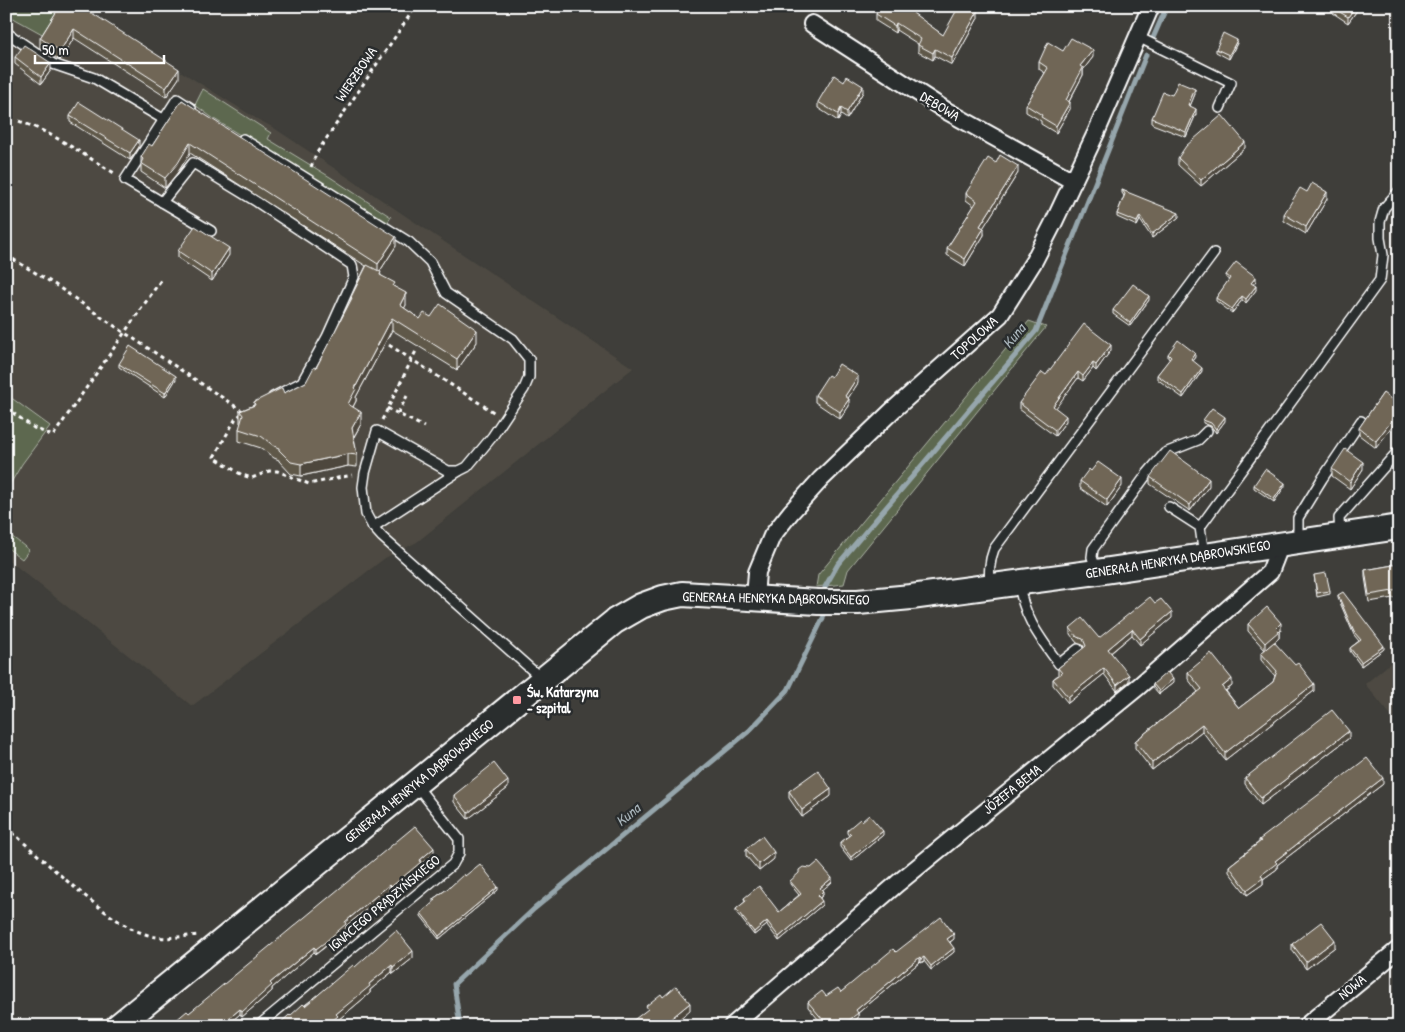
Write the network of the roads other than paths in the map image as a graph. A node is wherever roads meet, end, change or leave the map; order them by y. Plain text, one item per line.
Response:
1 (1151, 6) edge
2 (812, 24) dead end
3 (7, 33) edge
4 (1138, 37) junction
5 (1220, 108) dead end
6 (200, 113) edge
7 (162, 120) junction
8 (232, 132) edge
9 (1073, 181) junction
10 (1399, 191) edge
11 (162, 202) junction
12 (211, 231) dead end
13 (1214, 253) dead end
14 (264, 401) edge
15 (1361, 421) edge
16 (1208, 431) dead end
17 (1399, 450) edge
18 (459, 471) junction
19 (1169, 507) dead end
20 (1399, 526) edge
21 (373, 527) junction
22 (1200, 527) junction
23 (1340, 535) junction
24 (1298, 541) junction
25 (1275, 544) junction
26 (1204, 555) junction
27 (1097, 572) junction
28 (1019, 582) junction
29 (990, 586) junction
30 (755, 598) junction
31 (1078, 649) dead end
32 (542, 679) junction
33 (415, 783) junction
34 (1399, 949) edge
35 (118, 1026) edge
36 (258, 1026) edge
37 (732, 1026) edge
38 (1306, 1026) edge

1 - 4 street, TOPOLOWA
2 - 9 street, DĘBOWA
3 - 7 lane
4 - 5 lane
4 - 9 street, TOPOLOWA
6 - 7 lane
7 - 11 lane
8 - 18 lane
9 - 30 street, TOPOLOWA
10 - 22 lane
11 - 12 lane
11 - 14 lane
13 - 29 lane
15 - 24 lane
16 - 27 lane
17 - 23 lane
18 - 21 lane
18 - 21 lane
19 - 22 lane
20 - 23 street, GENERAŁA HENRYKA DĄBROWSKIEGO
21 - 32 lane
22 - 26 lane
23 - 24 street, GENERAŁA HENRYKA DĄBROWSKIEGO
24 - 25 street, GENERAŁA HENRYKA DĄBROWSKIEGO
25 - 26 street, GENERAŁA HENRYKA DĄBROWSKIEGO
25 - 37 street, JÓZEFA BEMA
26 - 27 street, GENERAŁA HENRYKA DĄBROWSKIEGO
27 - 28 street, GENERAŁA HENRYKA DĄBROWSKIEGO
28 - 29 street, GENERAŁA HENRYKA DĄBROWSKIEGO
28 - 31 lane
29 - 30 street, GENERAŁA HENRYKA DĄBROWSKIEGO
30 - 32 street, GENERAŁA HENRYKA DĄBROWSKIEGO
32 - 33 street, GENERAŁA HENRYKA DĄBROWSKIEGO
33 - 35 street, GENERAŁA HENRYKA DĄBROWSKIEGO
33 - 36 lane, IGNACEGO PRĄDZYŃSKIEGO
34 - 38 street, NOWA

